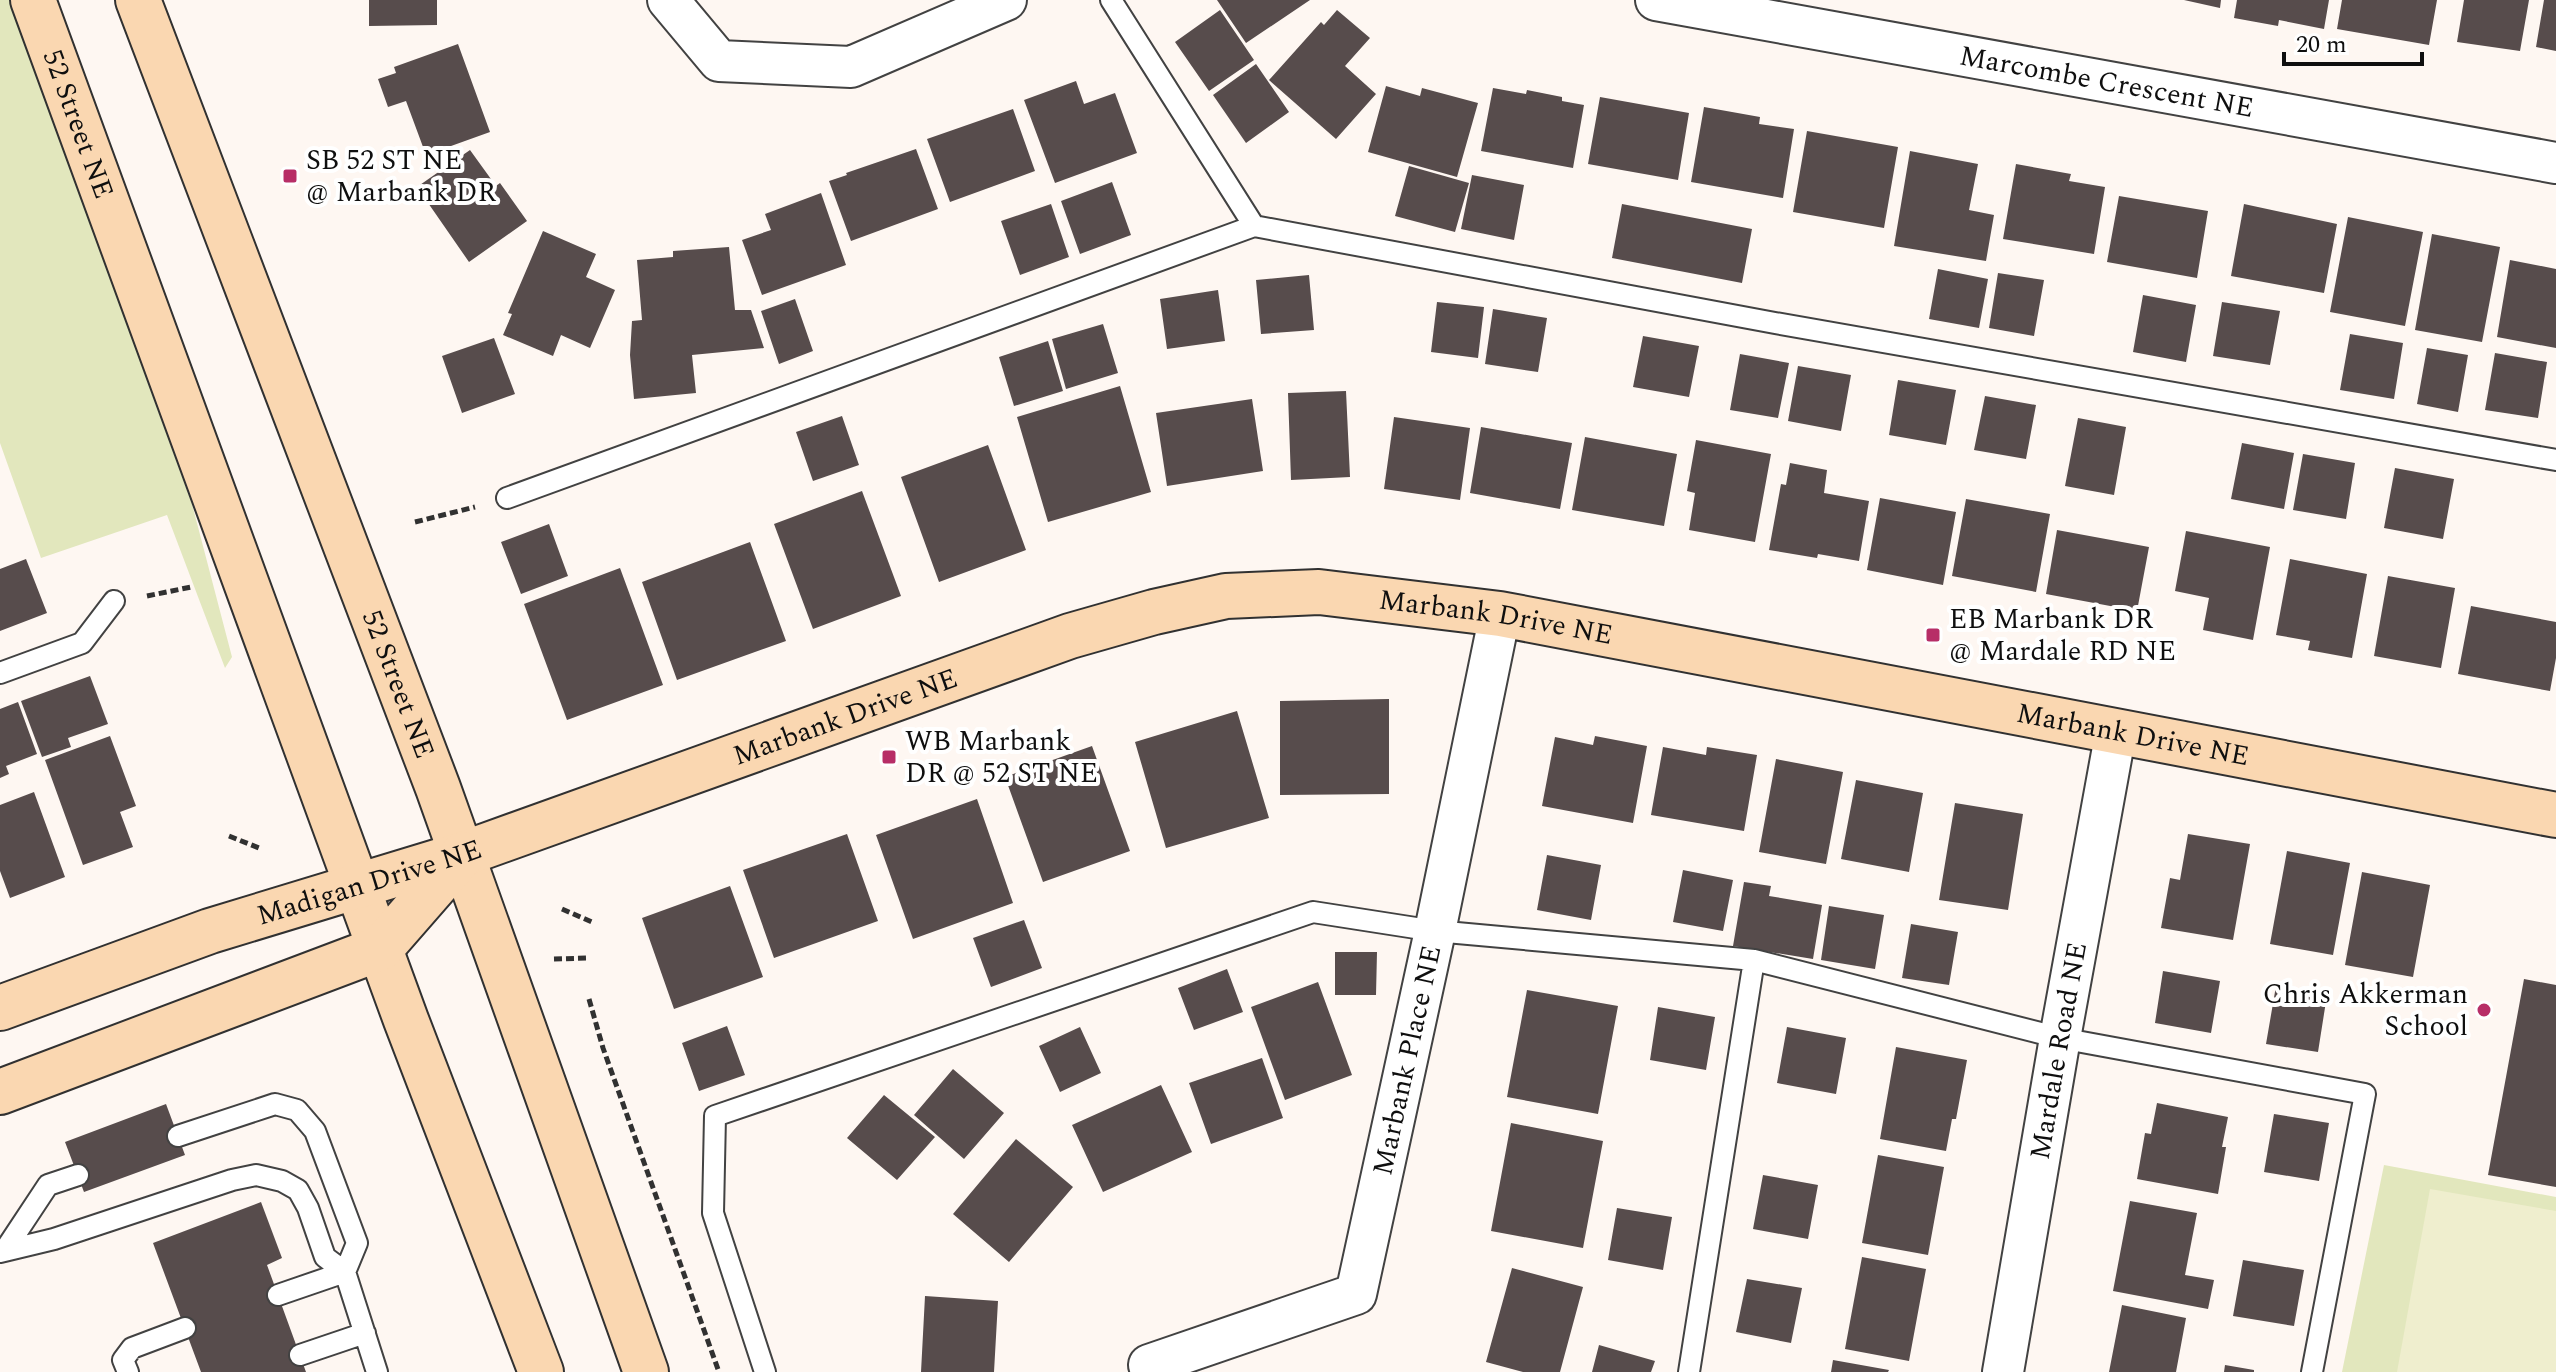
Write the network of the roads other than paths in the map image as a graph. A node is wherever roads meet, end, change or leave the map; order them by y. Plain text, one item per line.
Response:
1 (33, 0) edge
2 (138, 0) edge
3 (668, 0) edge
4 (1006, 0) edge
5 (1111, 0) edge
6 (1656, 0) edge
7 (2556, 163) edge
8 (1254, 226) junction
9 (2556, 460) edge
10 (507, 498) road end
11 (114, 601) road end
12 (1500, 614) junction
13 (0, 673) edge
14 (2116, 731) junction
15 (2556, 815) edge
16 (463, 854) junction
17 (358, 884) junction
18 (1435, 931) junction
19 (381, 948) junction
20 (1754, 960) junction
21 (0, 1008) edge
22 (2060, 1038) junction
23 (0, 1092) edge
24 (178, 1136) dead end
25 (78, 1175) dead end
26 (3, 1251) edge
27 (345, 1272) junction
28 (278, 1295) dead end
29 (185, 1328) dead end
30 (365, 1333) junction
31 (300, 1355) dead end
32 (1149, 1365) dead end
33 (128, 1372) edge
34 (377, 1372) edge
35 (541, 1372) edge
36 (646, 1372) edge
37 (765, 1372) edge
38 (1689, 1372) edge
39 (2003, 1372) edge
40 (2312, 1372) edge

1 - 17 street, 52 Street NE
2 - 16 street, 52 Street NE
3 - 4 street
5 - 8 lane
6 - 7 street, Marcombe Crescent NE
8 - 9 lane
8 - 10 lane
11 - 13 lane
12 - 14 street, Marbank Drive NE
12 - 16 street, Marbank Drive NE
12 - 18 street, Marbank Place NE
14 - 15 street, Marbank Drive NE
14 - 22 street, Mardale Road NE
16 - 17 street, Madigan Drive NE
16 - 19 street, Madigan Drive NE
16 - 36 street, 52 Street NE
17 - 19 street, 52 Street NE
17 - 21 street, Madigan Drive NE
18 - 20 lane
18 - 32 street, Marbank Place NE
18 - 37 lane
19 - 23 street, Madigan Drive NE
19 - 35 street, 52 Street NE
20 - 22 lane
20 - 38 lane
22 - 39 street, Mardale Road NE
22 - 40 lane
24 - 27 lane
25 - 26 lane
26 - 27 lane
27 - 28 lane
27 - 30 lane
29 - 33 lane
30 - 31 lane
30 - 34 lane

